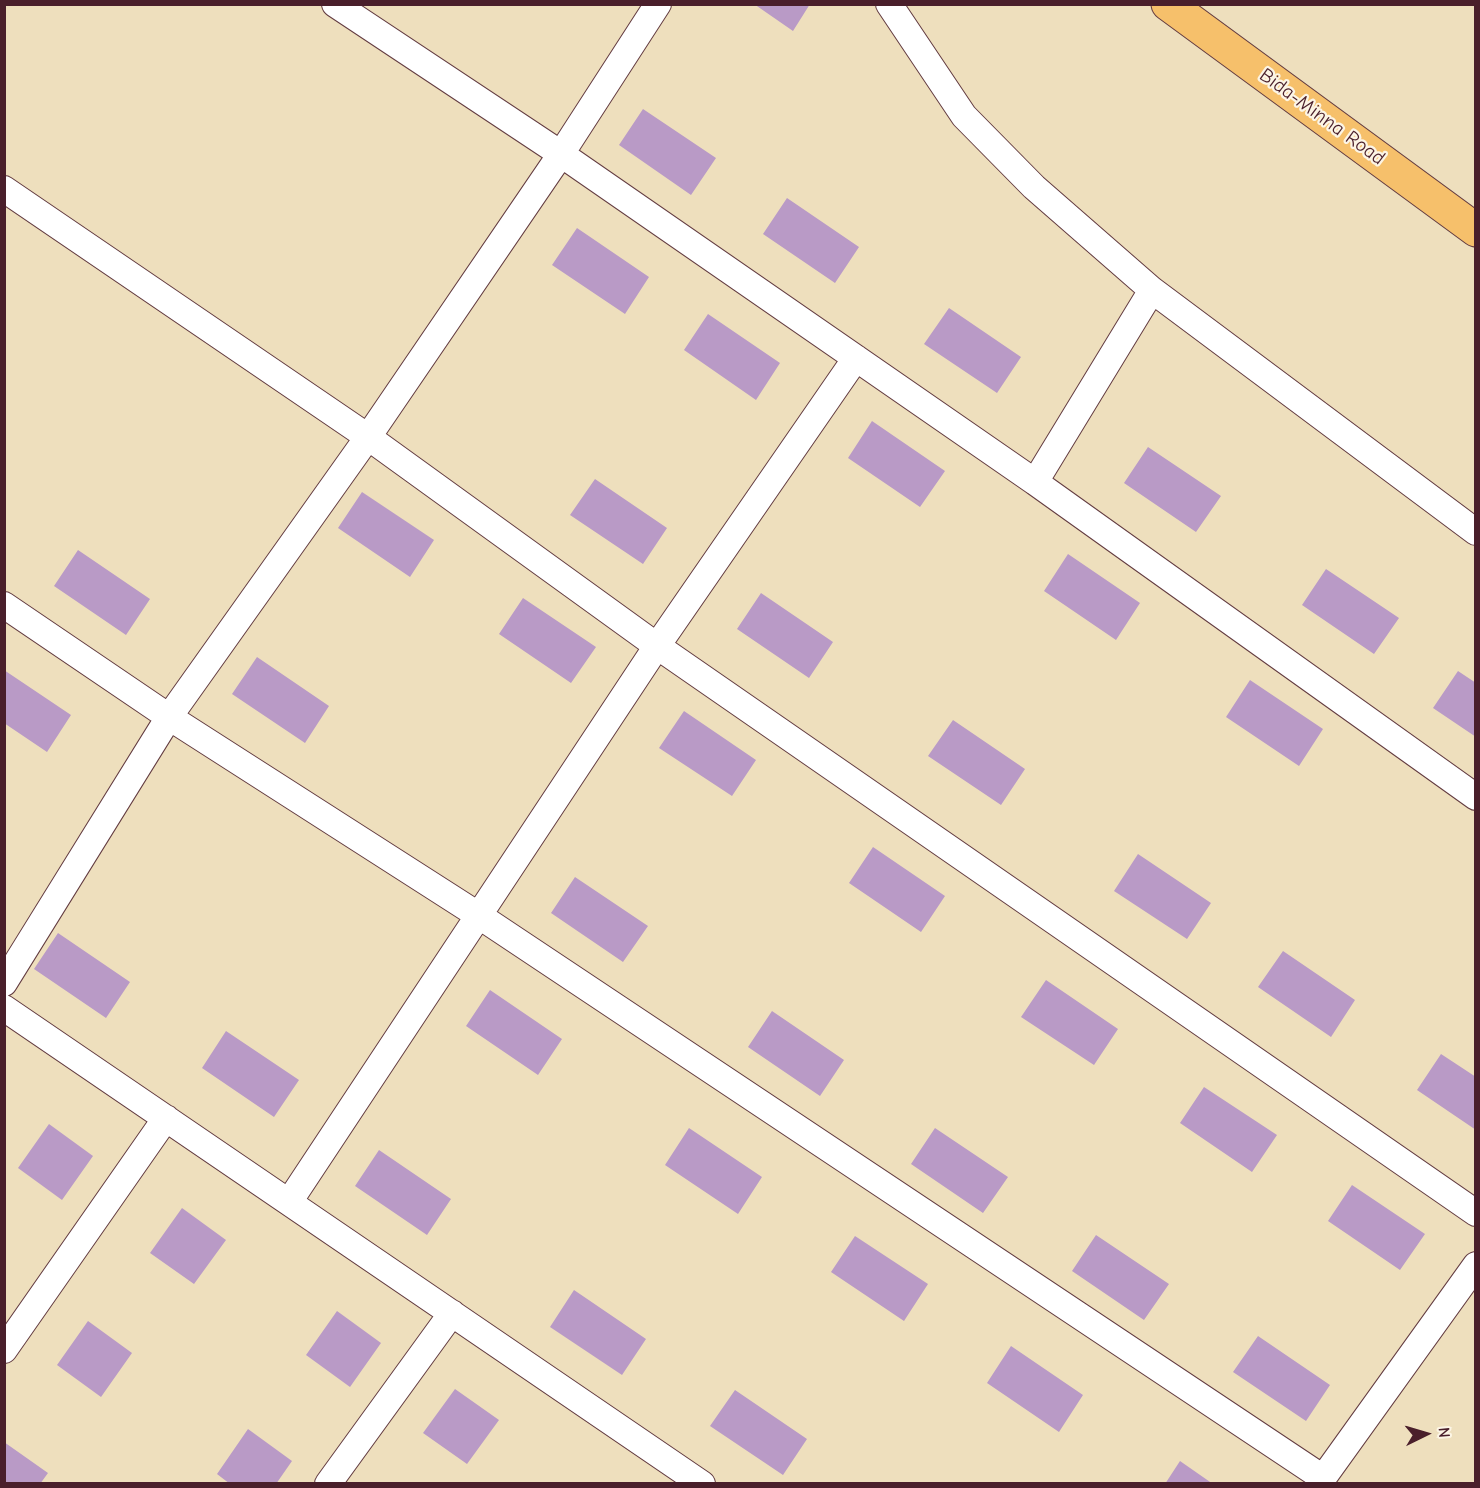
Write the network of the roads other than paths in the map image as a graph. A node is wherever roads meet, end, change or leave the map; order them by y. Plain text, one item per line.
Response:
1 (334, 4) edge
2 (658, 4) edge
3 (889, 4) edge
4 (1168, 4) edge
5 (561, 154) junction
6 (4, 189) edge
7 (1476, 230) edge
8 (1152, 290) junction
9 (856, 358) junction
10 (368, 437) junction
11 (1035, 482) junction
12 (1476, 532) edge
13 (4, 605) edge
14 (657, 646) junction
15 (169, 717) junction
16 (1476, 797) edge
17 (478, 915) junction
18 (4, 983) edge
19 (4, 1008) edge
20 (166, 1118) junction
21 (289, 1202) junction
22 (1476, 1213) edge
23 (1476, 1264) edge
24 (452, 1313) junction
25 (4, 1350) edge
26 (1321, 1481) edge
27 (328, 1484) edge
28 (702, 1484) edge

1 - 5 street
2 - 5 street
3 - 8 street
4 - 7 main road, Bida-Minna Road
5 - 9 street
5 - 10 street
6 - 10 street
8 - 11 street
8 - 12 street
9 - 11 street
9 - 14 street
10 - 14 street
10 - 15 street
11 - 16 street
13 - 15 street
14 - 17 street
14 - 22 street
15 - 17 street
15 - 18 street
17 - 21 street
17 - 26 street
19 - 20 street
20 - 21 street
20 - 25 street
21 - 24 street
23 - 26 street
24 - 27 street
24 - 28 street

